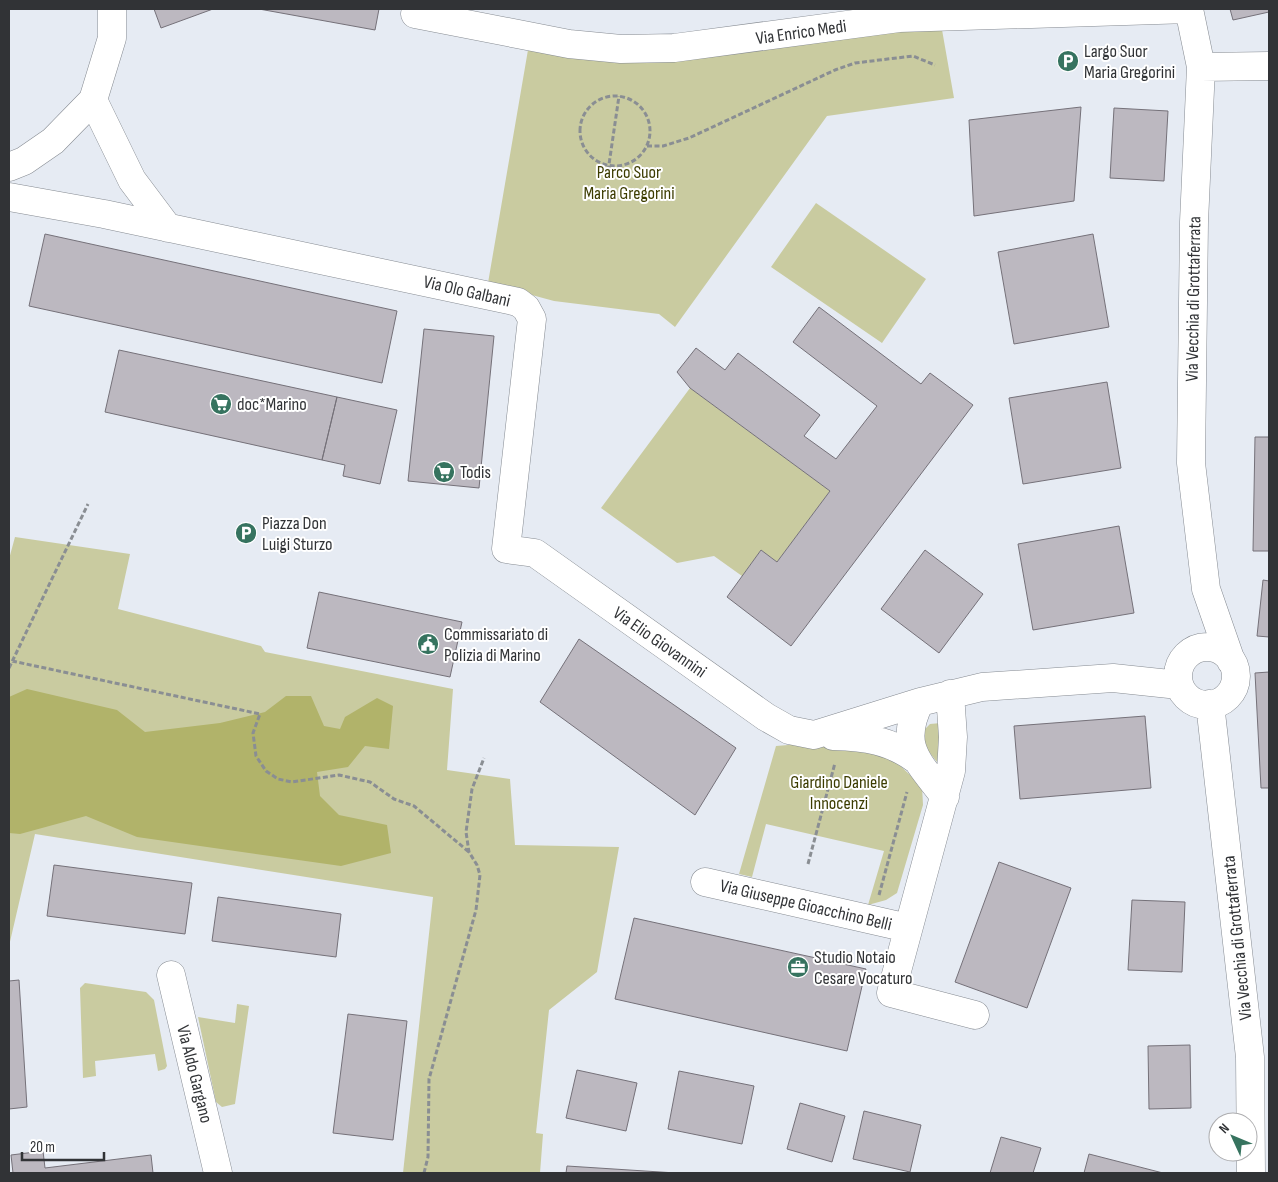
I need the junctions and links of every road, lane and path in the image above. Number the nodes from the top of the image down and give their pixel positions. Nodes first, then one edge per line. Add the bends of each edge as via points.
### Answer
1 (112, 9) edge
2 (1189, 9) edge
3 (415, 14) dead end
4 (935, 65) dead end
5 (1269, 66) edge
6 (1201, 67) junction
7 (619, 96) junction
8 (93, 100) junction
9 (647, 146) junction
10 (609, 166) junction
11 (9, 167) edge
12 (127, 170) junction
13 (607, 178) dead end
14 (9, 197) edge
15 (104, 214) junction
16 (168, 228) junction
17 (88, 504) dead end
18 (506, 549) joint
19 (1206, 589) junction
20 (1187, 655) junction
21 (12, 661) junction
22 (1231, 661) junction
23 (9, 668) edge
24 (1113, 678) junction
25 (1180, 685) junction
26 (950, 694) junction
27 (920, 702) junction
28 (1210, 704) junction
29 (814, 734) junction
30 (484, 758) dead end
31 (836, 759) dead end
32 (917, 760) junction
33 (946, 797) junction
34 (469, 852) junction
35 (808, 864) dead end
36 (705, 882) dead end
37 (908, 928) junction
38 (171, 975) dead end
39 (975, 1015) dead end
40 (218, 1173) edge
41 (424, 1173) edge
42 (1251, 1173) edge

1 - 8 street via 112,38
2 - 3 street, Via Enrico Medi via 899,18 674,48 621,49 569,44
2 - 6 street, Via Vecchia di Grottaferrata
4 - 9 path via 913,56 855,63 689,138 663,146
5 - 6 street
6 - 19 street, Via Vecchia di Grottaferrata via 1194,222 1191,463
7 - 9 path via 630,98 646,114 650,130
7 - 10 path
7 - 10 path via 607,96 596,101 581,120 582,144 588,154
8 - 11 street via 53,141 24,162
8 - 12 street
9 - 10 path via 631,162
10 - 13 path
12 - 15 street via 128,183 123,201
12 - 16 street
14 - 15 street, Via Olo Galbani
15 - 16 street, Via Olo Galbani
16 - 18 street, Via Olo Galbani via 508,299 526,308 532,319
17 - 21 path
18 - 29 street, Via Elio Giovannini via 535,553 774,722 789,730
19 - 20 street, Via Vecchia di Grottaferrata
19 - 22 street, Via Vecchia di Grottaferrata
20 - 22 street via 1199,648 1217,649
20 - 24 street
20 - 25 street via 1178,676
21 - 23 path
21 - 34 path via 260,714 253,733 256,756 266,771 278,779 292,782 339,775 370,782 394,799 414,806
22 - 28 street via 1235,670 1232,688 1219,702
24 - 25 street
24 - 26 street via 990,686
25 - 28 street via 1191,700
26 - 27 street
26 - 33 street, Via Giuseppe Gioacchino Belli via 953,757
27 - 29 street, Via Elio Giovannini
27 - 32 street via 912,717 909,734
28 - 42 street, Via Vecchia di Grottaferrata via 1250,1057
29 - 32 street, Via Elio Giovannini via 880,740
30 - 34 path via 472,788 467,814
31 - 35 path
32 - 33 street
33 - 37 street, Via Giuseppe Gioacchino Belli
34 - 41 path via 480,875 476,910 429,1079 428,1157
36 - 37 street, Via Giuseppe Gioacchino Belli
37 - 39 street, Via Giuseppe Gioacchino Belli via 891,993
38 - 40 street, Via Aldo Gargano

